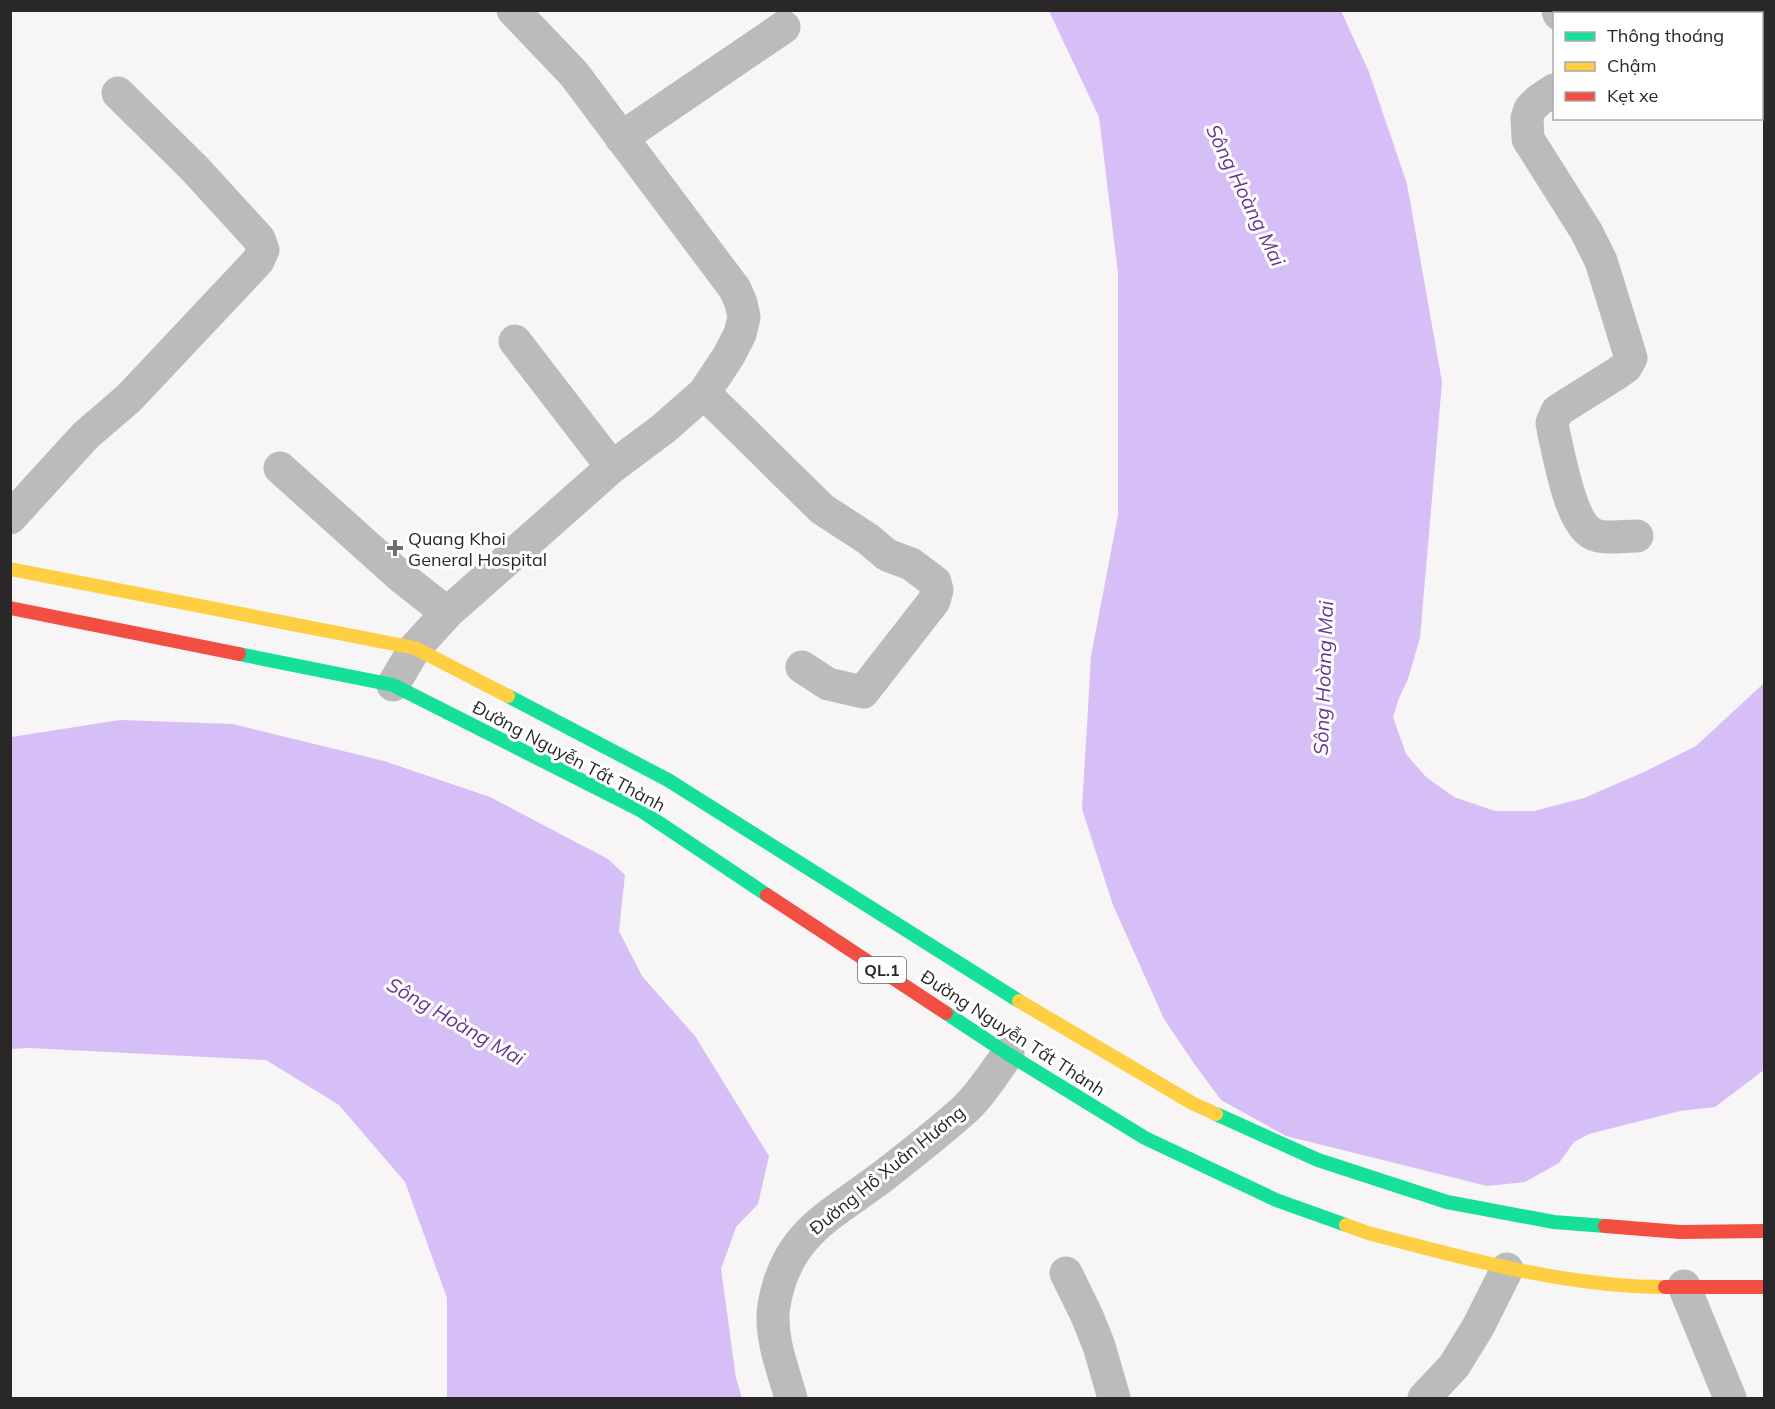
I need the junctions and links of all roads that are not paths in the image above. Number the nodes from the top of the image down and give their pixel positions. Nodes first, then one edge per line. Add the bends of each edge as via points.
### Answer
1 (513, 10) edge
2 (784, 27) dead end
3 (1553, 91) edge
4 (118, 93) dead end
5 (621, 138) junction
6 (514, 341) dead end
7 (704, 393) junction
8 (280, 468) dead end
9 (612, 468) junction
10 (10, 518) edge
11 (1637, 536) dead end
12 (10, 568) edge
13 (10, 608) edge
14 (447, 613) junction
15 (415, 648) junction
16 (802, 668) dead end
17 (393, 685) junction
18 (1008, 1054) junction
19 (1764, 1231) edge
20 (1507, 1269) junction
21 (1066, 1273) dead end
22 (1684, 1286) junction
23 (1764, 1287) edge
24 (791, 1398) edge
25 (1114, 1398) edge
26 (1424, 1398) edge
27 (1730, 1398) edge

1 - 5 street via 574,74
2 - 5 street
3 - 11 street via 1530,109 1528,139 1601,261 1631,358 1626,367 1557,411 1552,423 1554,434 1578,520 1591,534
4 - 10 street via 195,169 259,239 263,250 258,261 129,398 86,435
5 - 7 street via 735,289 741,303 744,317 740,334
6 - 9 street
7 - 9 street
7 - 16 street via 822,509 887,555 911,564 935,582 934,601 863,692 828,684
8 - 14 street
9 - 14 street
12 - 15 highway, Đường Nguyễn Tất Thành / QL.1
13 - 17 highway, Đường Nguyễn Tất Thành / QL.1
14 - 15 street
15 - 17 street
15 - 19 highway, Đường Nguyễn Tất Thành / QL.1 via 668,780 1037,1013 1192,1102 1318,1160 1447,1202 1554,1222 1680,1232
17 - 18 highway, Đường Nguyễn Tất Thành / QL.1 via 640,810
18 - 20 highway, Đường Nguyễn Tất Thành / QL.1 via 1145,1138 1276,1200 1368,1233
18 - 24 street, Đường Hồ Xuân Hương via 965,1109 882,1177 820,1221 790,1258 780,1280 774,1325
20 - 22 highway, Đường Nguyễn Tất Thành / QL.1 via 1635,1287
20 - 26 street via 1454,1366
21 - 25 street via 1099,1346
22 - 23 highway, Đường Nguyễn Tất Thành / QL.1
22 - 27 street

